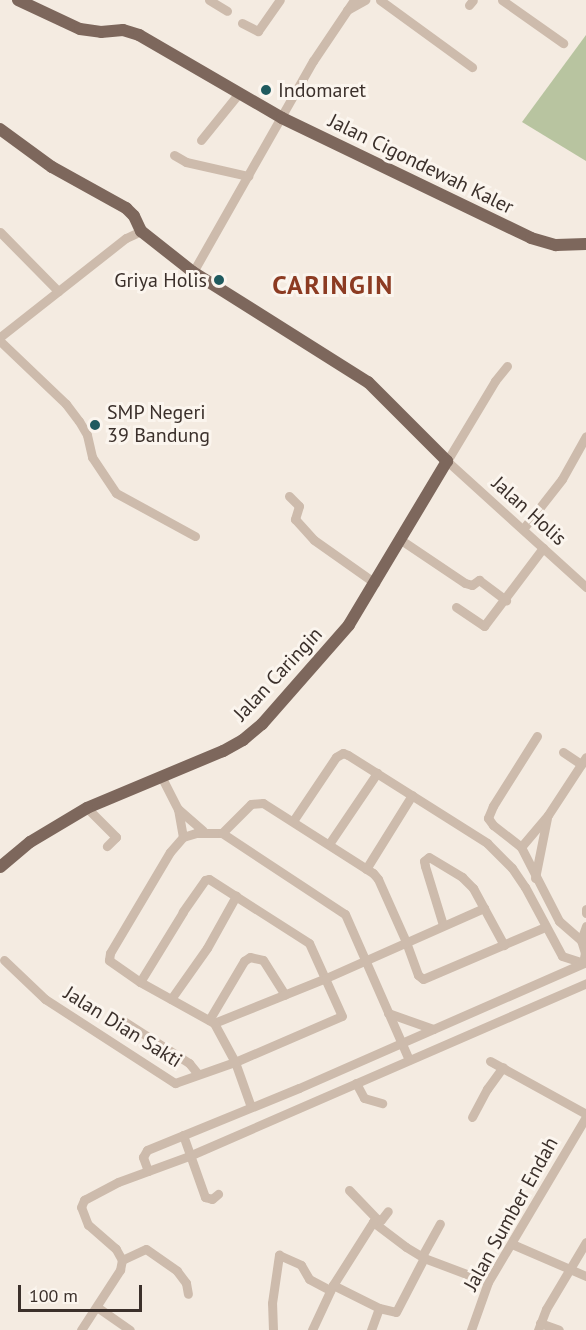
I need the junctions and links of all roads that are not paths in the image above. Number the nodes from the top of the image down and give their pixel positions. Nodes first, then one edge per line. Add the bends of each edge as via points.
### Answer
1 (18, 0) edge
2 (280, 0) edge
3 (354, 0) edge
4 (365, 0) edge
5 (380, 0) edge
6 (502, 0) edge
7 (214, 1) edge
8 (347, 10) junction
9 (227, 11) dead end
10 (242, 23) dead end
11 (563, 43) dead end
12 (472, 67) dead end
13 (239, 93) junction
14 (282, 118) junction
15 (0, 129) edge
16 (201, 140) dead end
17 (174, 155) dead end
18 (248, 176) junction
19 (0, 231) edge
20 (141, 231) junction
21 (586, 244) edge
22 (193, 272) junction
23 (58, 291) junction
24 (0, 321) edge
25 (2, 336) edge
26 (507, 366) dead end
27 (586, 436) edge
28 (447, 461) junction
29 (289, 496) dead end
30 (522, 529) junction
31 (195, 536) dead end
32 (401, 540) junction
33 (543, 548) junction
34 (375, 583) junction
35 (586, 586) edge
36 (506, 600) junction
37 (456, 607) dead end
38 (537, 736) dead end
39 (563, 752) dead end
40 (583, 760) edge
41 (377, 773) junction
42 (161, 776) junction
43 (412, 795) junction
44 (87, 808) junction
45 (178, 809) junction
46 (548, 815) junction
47 (293, 822) junction
48 (203, 831) junction
49 (222, 833) junction
50 (183, 837) junction
51 (329, 844) junction
52 (106, 846) dead end
53 (521, 847) junction
54 (0, 867) edge
55 (366, 869) junction
56 (535, 878) junction
57 (236, 896) junction
58 (484, 908) junction
59 (586, 909) edge
60 (586, 914) edge
61 (443, 925) junction
62 (586, 926) edge
63 (545, 927) junction
64 (581, 940) junction
65 (406, 942) junction
66 (504, 945) junction
67 (367, 958) junction
68 (4, 960) dead end
69 (585, 964) edge
70 (326, 978) junction
71 (140, 982) junction
72 (586, 983) edge
73 (285, 994) junction
74 (171, 999) junction
75 (388, 1013) junction
76 (122, 1020) dead end
77 (211, 1021) junction
78 (433, 1029) junction
79 (401, 1042) junction
80 (409, 1060) junction
81 (490, 1060) dead end
82 (235, 1062) junction
83 (503, 1067) junction
84 (198, 1074) junction
85 (356, 1083) junction
86 (382, 1103) dead end
87 (251, 1107) junction
88 (586, 1115) edge
89 (472, 1118) dead end
90 (183, 1136) junction
91 (189, 1156) junction
92 (148, 1171) junction
93 (349, 1190) dead end
94 (218, 1194) dead end
95 (388, 1211) dead end
96 (375, 1220) junction
97 (440, 1224) dead end
98 (586, 1242) edge
99 (512, 1244) junction
100 (423, 1257) junction
101 (123, 1260) junction
102 (568, 1269) junction
103 (586, 1276) edge
104 (488, 1282) junction
105 (331, 1288) junction
106 (188, 1294) dead end
107 (97, 1307) junction
108 (379, 1308) junction
109 (539, 1326) edge
110 (81, 1330) edge
111 (130, 1330) edge
112 (273, 1330) edge
113 (312, 1330) edge
114 (371, 1330) edge
115 (471, 1330) edge
116 (559, 1330) edge

1 - 13 main road, Jalan Cigondewah Kaler via 80,29 123,30 139,35
2 - 10 street via 258,31
3 - 8 street
4 - 8 street
5 - 12 street
6 - 11 street
7 - 9 street
8 - 14 street
13 - 14 main road, Jalan Cigondewah Kaler
13 - 16 street
14 - 18 street
14 - 21 main road, Jalan Cigondewah Kaler via 531,238 556,245
15 - 20 main road via 52,167 126,208
17 - 18 street via 186,162
18 - 22 street
19 - 23 street
20 - 22 main road
20 - 23 street via 126,238
22 - 28 main road via 368,382
23 - 25 street
24 - 25 street
25 - 31 street via 79,421 92,457 116,493
26 - 28 street
27 - 30 street via 562,479
28 - 30 street, Jalan Holis
28 - 32 main road, Jalan Caringin
29 - 34 street via 299,506 296,519 314,540
30 - 33 street, Jalan Holis
32 - 34 main road, Jalan Caringin
32 - 36 street via 465,583 472,585 479,580
33 - 35 street, Jalan Holis
33 - 36 street
34 - 42 main road, Jalan Caringin via 347,628 262,724 243,740
36 - 37 street via 484,626
38 - 53 street via 489,814 491,823
39 - 40 street
40 - 46 street
41 - 43 street
41 - 47 street via 340,754
41 - 51 street
42 - 44 main road, Jalan Caringin
42 - 45 street
43 - 55 street
43 - 63 street via 478,836 501,856 525,887
44 - 52 street via 117,837
44 - 54 main road, Jalan Caringin via 30,842
45 - 48 street
45 - 50 street
46 - 53 street
46 - 56 street
47 - 49 street via 256,802
47 - 51 street
48 - 49 street
48 - 50 street
49 - 67 street via 342,911
50 - 71 street via 162,863 108,957
51 - 55 street
53 - 56 street
55 - 65 street via 378,879
56 - 64 street via 559,921
57 - 70 street via 307,942
57 - 71 street via 205,879
57 - 74 street via 207,948
58 - 61 street
58 - 61 street via 462,877 429,857 425,866
58 - 66 street
59 - 60 street
61 - 65 street
62 - 64 street
63 - 66 street
63 - 69 street via 562,956
64 - 69 street
65 - 66 street via 423,979
65 - 67 street
67 - 70 street
67 - 75 street
68 - 84 street, Jalan Dian Sakti via 45,999 172,1082
69 - 78 street
70 - 73 street
70 - 82 street, Jalan Dian Sakti via 342,1014 339,1019
71 - 74 street
72 - 80 street
73 - 77 street
73 - 77 street via 263,960 250,957 244,961
74 - 77 street
75 - 78 street
75 - 79 street
76 - 84 street via 189,1063
77 - 82 street
78 - 79 street
79 - 80 street
79 - 87 street
80 - 85 street
81 - 83 street
82 - 84 street, Jalan Dian Sakti
82 - 87 street
83 - 88 street
83 - 89 street
85 - 86 street via 364,1098
85 - 91 street
87 - 90 street
88 - 99 street, Jalan Sumber Endah
90 - 91 street
90 - 92 street via 145,1152
91 - 92 street
91 - 94 street via 205,1197
92 - 101 street via 118,1182 81,1203 88,1226
93 - 96 street
95 - 96 street via 381,1220
96 - 100 street
96 - 105 street
97 - 100 street
98 - 102 street
99 - 102 street
99 - 104 street, Jalan Sumber Endah
100 - 104 street
100 - 108 street via 396,1312
101 - 106 street via 146,1249 177,1271
101 - 107 street
102 - 103 street
102 - 109 street
104 - 115 street, Jalan Sumber Endah
105 - 108 street
105 - 112 street via 309,1279 301,1265 279,1255 272,1303
105 - 113 street
107 - 110 street
107 - 111 street
108 - 114 street
109 - 116 street

